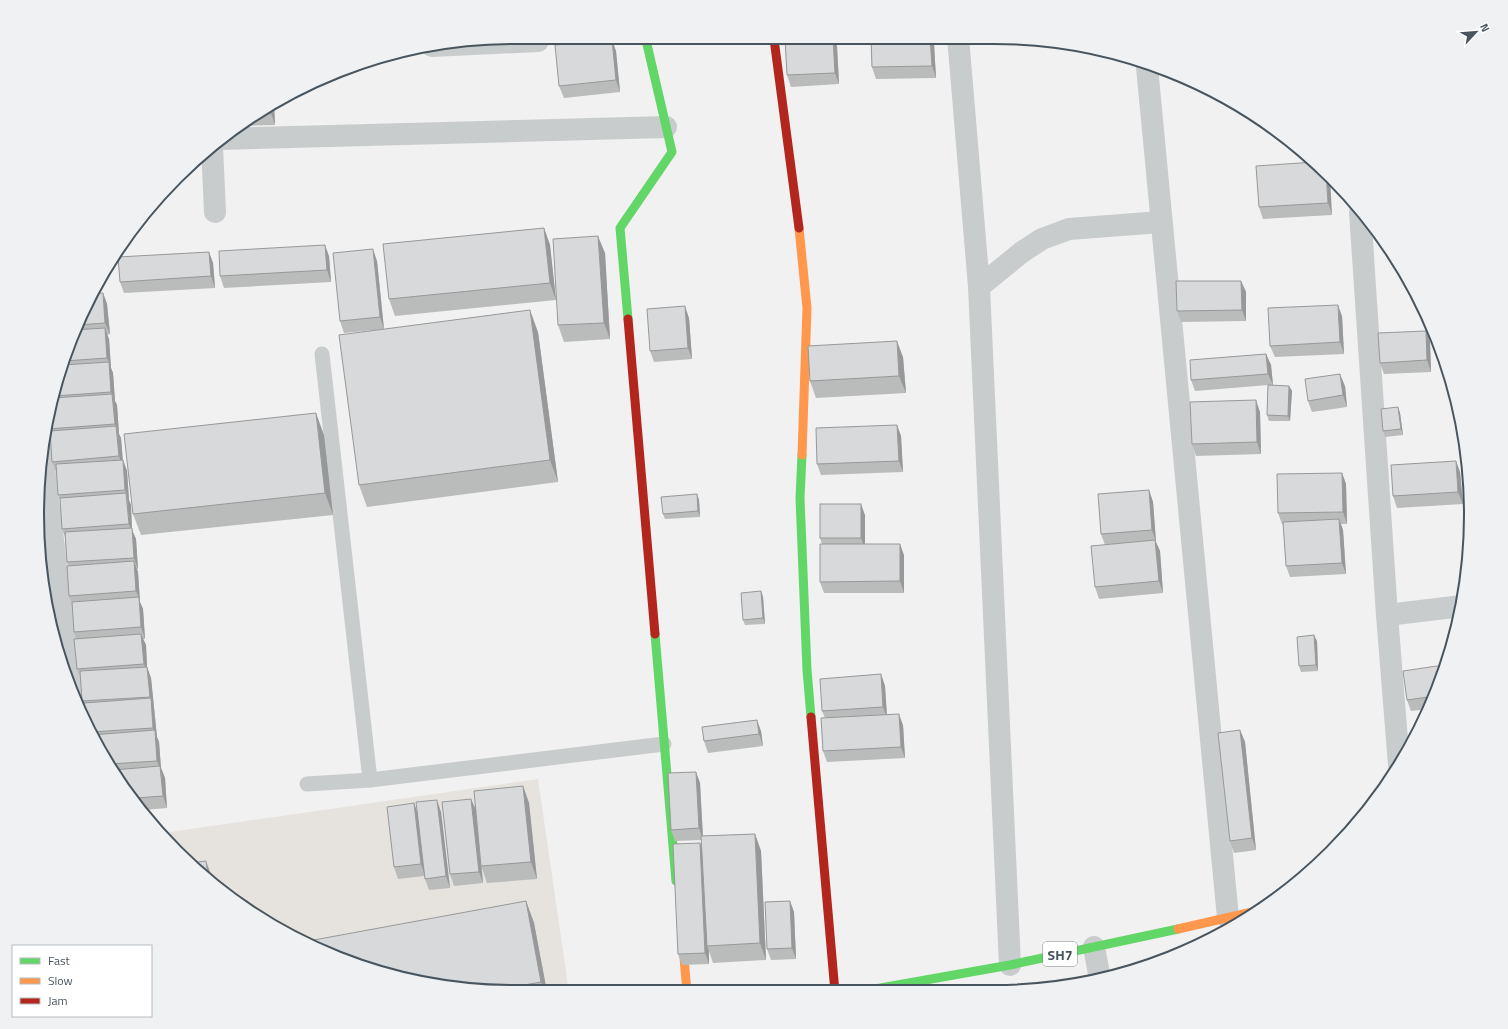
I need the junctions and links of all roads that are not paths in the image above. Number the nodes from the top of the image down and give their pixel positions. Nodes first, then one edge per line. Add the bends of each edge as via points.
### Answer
1 (647, 44) edge
2 (775, 44) edge
3 (959, 44) edge
4 (1147, 70) edge
5 (666, 127) junction
6 (231, 139) edge
7 (212, 154) edge
8 (215, 212) dead end
9 (1361, 220) edge
10 (1161, 222) junction
11 (979, 287) junction
12 (322, 354) dead end
13 (45, 479) edge
14 (1455, 607) edge
15 (1387, 615) junction
16 (68, 664) edge
17 (664, 744) junction
18 (1398, 755) edge
19 (370, 780) junction
20 (307, 784) dead end
21 (677, 891) edge
22 (1240, 915) edge
23 (1228, 918) junction
24 (680, 922) edge
25 (1094, 947) junction
26 (1010, 965) junction
27 (1099, 973) edge
28 (686, 985) edge
29 (834, 985) edge
30 (913, 985) edge

1 - 5 street
2 - 29 street via 797,202 807,308 800,498 806,646
3 - 11 street
4 - 10 street
5 - 6 street
5 - 17 street via 672,152 620,228
7 - 8 street
9 - 15 street
10 - 11 street via 1069,229 1042,239
10 - 23 street
11 - 26 street
12 - 19 lane
13 - 16 street
14 - 15 street
15 - 18 street
17 - 19 lane
17 - 21 street
19 - 20 lane
22 - 23 street, SH7
23 - 25 street, SH7
24 - 28 street
25 - 26 street, SH7
25 - 27 street
26 - 30 street, SH7

